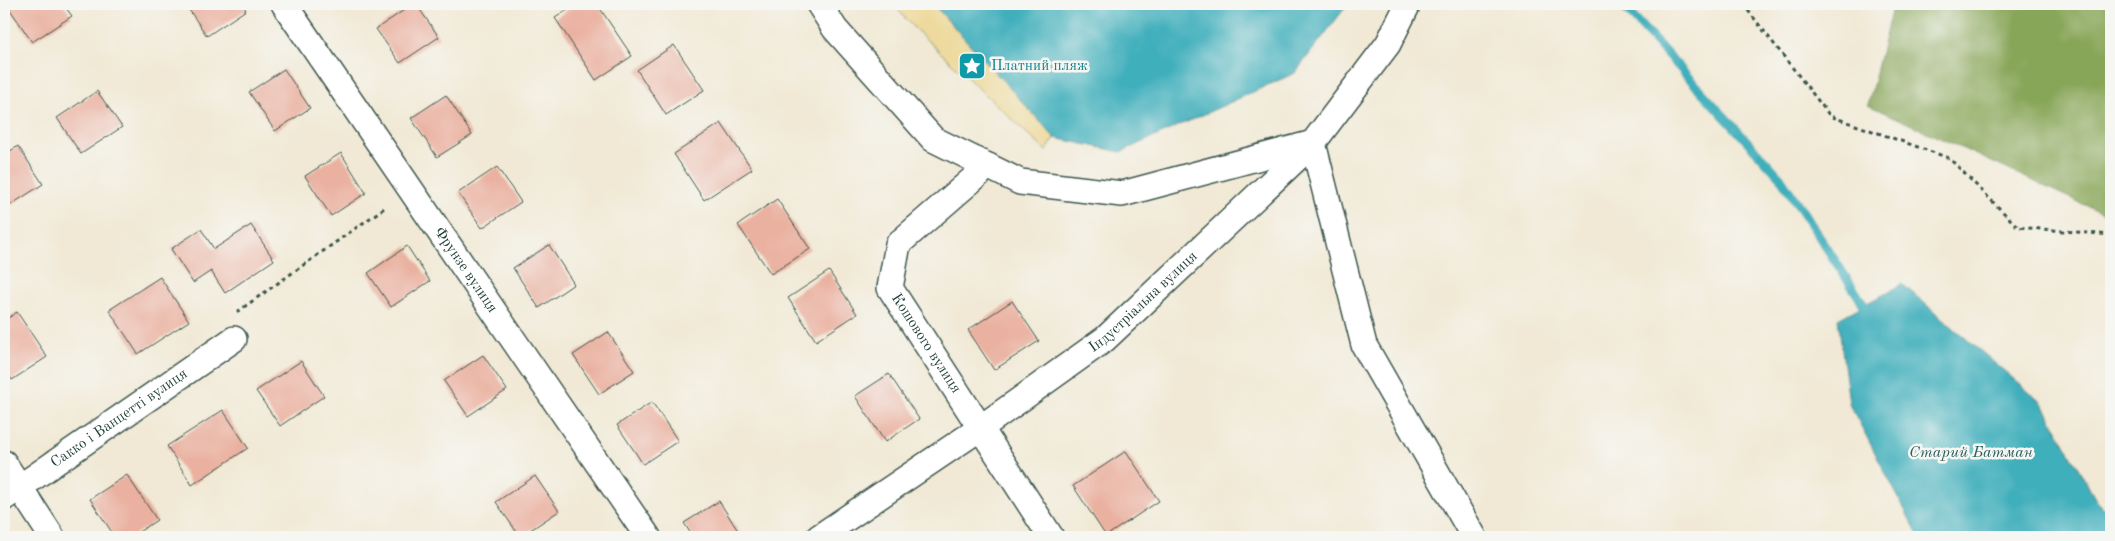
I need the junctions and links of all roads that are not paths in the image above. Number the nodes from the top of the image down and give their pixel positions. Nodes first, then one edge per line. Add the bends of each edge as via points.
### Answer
1 (284, 4) edge
2 (819, 4) edge
3 (1408, 4) edge
4 (1313, 143) junction
5 (988, 166) junction
6 (234, 340) road end
7 (979, 429) junction
8 (4, 463) edge
9 (12, 492) edge
10 (52, 537) edge
11 (648, 537) edge
12 (819, 537) edge
13 (1051, 537) edge
14 (1474, 537) edge

1 - 11 street, Фрунзе вулиця
2 - 5 street via 835,29 933,139
3 - 4 street, Індустріальна вулиця via 1388,44
4 - 5 street via 1122,194 1020,182
4 - 7 street, Індустріальна вулиця via 1105,339
4 - 14 street via 1364,345
5 - 7 street, Кошового вулиця via 898,244 890,288
6 - 9 street, Сакко і Ванцетті вулиця
7 - 12 street, Індустріальна вулиця
7 - 13 street, Кошового вулиця
8 - 9 street
9 - 10 street

